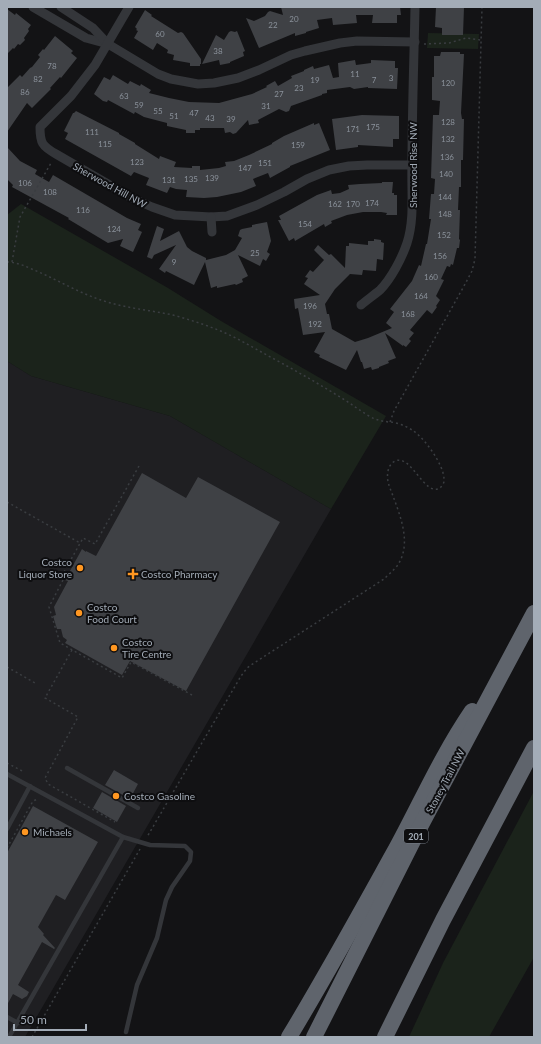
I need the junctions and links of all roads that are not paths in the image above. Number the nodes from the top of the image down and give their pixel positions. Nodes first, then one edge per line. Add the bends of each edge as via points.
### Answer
1 (33, 7) edge
2 (61, 7) edge
3 (129, 7) edge
4 (415, 7) edge
5 (415, 42) junction
6 (108, 44) junction
7 (412, 165) junction
8 (211, 217) junction
9 (212, 232) dead end
10 (361, 305) dead end
11 (534, 613) edge
12 (521, 636) junction
13 (534, 748) edge
14 (67, 768) dead end
15 (7, 774) edge
16 (30, 786) junction
17 (138, 808) dead end
18 (7, 829) edge
19 (123, 837) junction
20 (457, 894) junction
21 (7, 1017) edge
22 (18, 1023) junction
23 (126, 1032) dead end
24 (10, 1037) edge
25 (289, 1037) edge
26 (314, 1037) edge
27 (385, 1037) edge
28 (394, 1037) edge

1 - 6 street via 86,38
2 - 6 street via 93,28
3 - 6 street, Sherwood Hill NW
4 - 5 street, Sherwood Rise NW
5 - 6 street via 340,43 291,55 238,78 198,84 158,74
5 - 7 street, Sherwood Rise NW
6 - 8 street, Sherwood Hill NW via 70,96 40,127 40,139 46,148 132,198 175,214
7 - 8 street, Sherwood Hill NW via 349,166 329,170 257,205 227,216
7 - 10 street, Sherwood Rise NW via 413,212 401,259 381,289
8 - 9 street
11 - 12 highway, Stoney Trail NW / 201
12 - 25 highway via 456,734 396,849
12 - 26 highway, Stoney Trail NW / 201 via 420,827
13 - 20 highway
14 - 17 lane
15 - 16 lane
16 - 18 lane
16 - 19 lane
19 - 22 lane
19 - 23 lane via 150,845 185,846 191,852 190,861 166,900 157,938 138,986
20 - 27 highway
20 - 28 highway via 454,917
21 - 22 lane
22 - 24 lane

